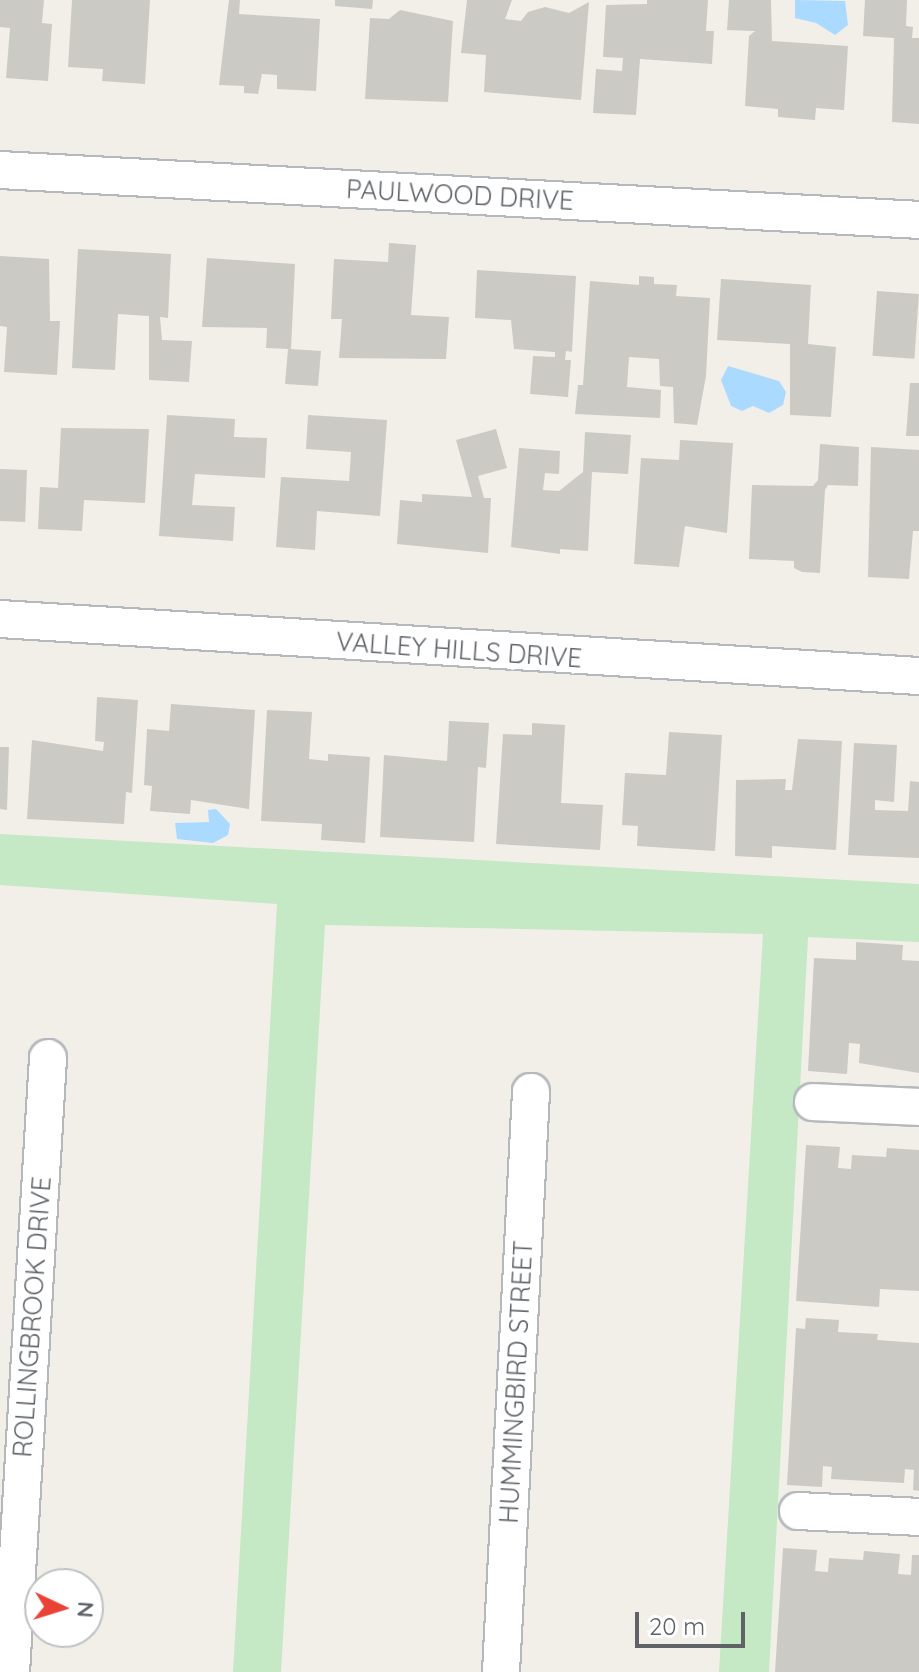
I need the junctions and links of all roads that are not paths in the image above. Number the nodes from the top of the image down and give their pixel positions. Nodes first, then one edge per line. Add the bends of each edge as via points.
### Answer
1 (0, 170) edge
2 (919, 220) edge
3 (0, 619) edge
4 (919, 676) edge
5 (48, 1058) dead end
6 (531, 1092) dead end
7 (813, 1102) dead end
8 (919, 1107) edge
9 (798, 1511) dead end
10 (919, 1517) edge
11 (11, 1672) edge
12 (501, 1672) edge

1 - 2 street, PAULWOOD DRIVE
3 - 4 street, VALLEY HILLS DRIVE
5 - 11 street, ROLLINGBROOK DRIVE
6 - 12 street, HUMMINGBIRD STREET
7 - 8 street
9 - 10 street

